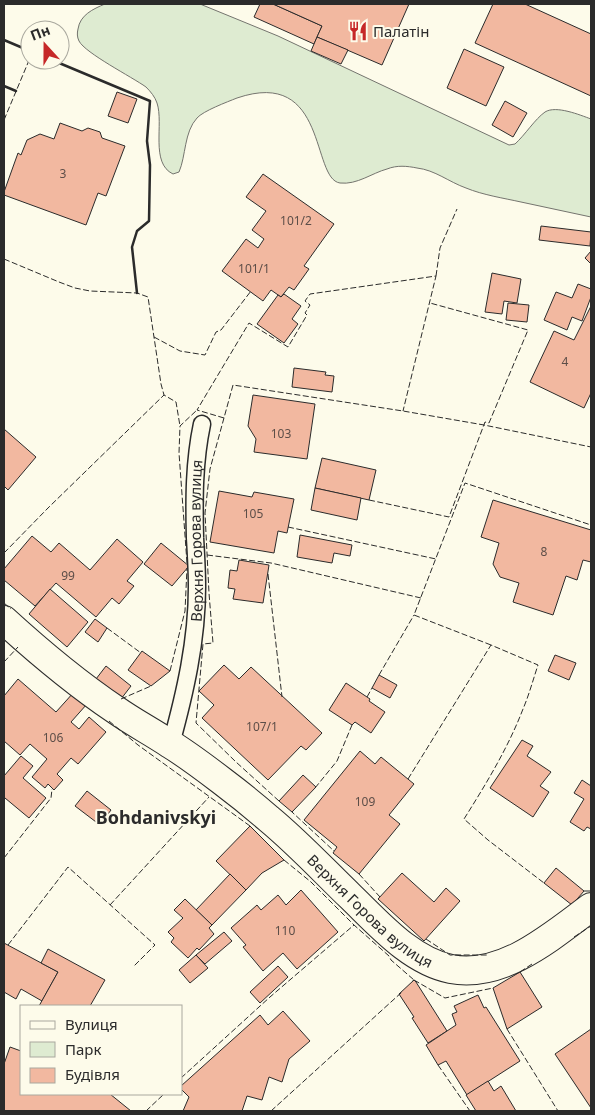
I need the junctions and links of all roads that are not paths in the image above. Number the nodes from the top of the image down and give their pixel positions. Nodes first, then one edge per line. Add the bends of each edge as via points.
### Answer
1 (202, 424) dead end
2 (4, 620) edge
3 (171, 744) junction
4 (591, 907) edge

1 - 3 lane, Верхня Горова вулиця via 195,471 196,615 188,674
2 - 3 street, Верхня Горова вулиця via 116,710
3 - 4 street, Верхня Горова вулиця via 270,819 397,940 440,967 463,971 496,967 538,945

